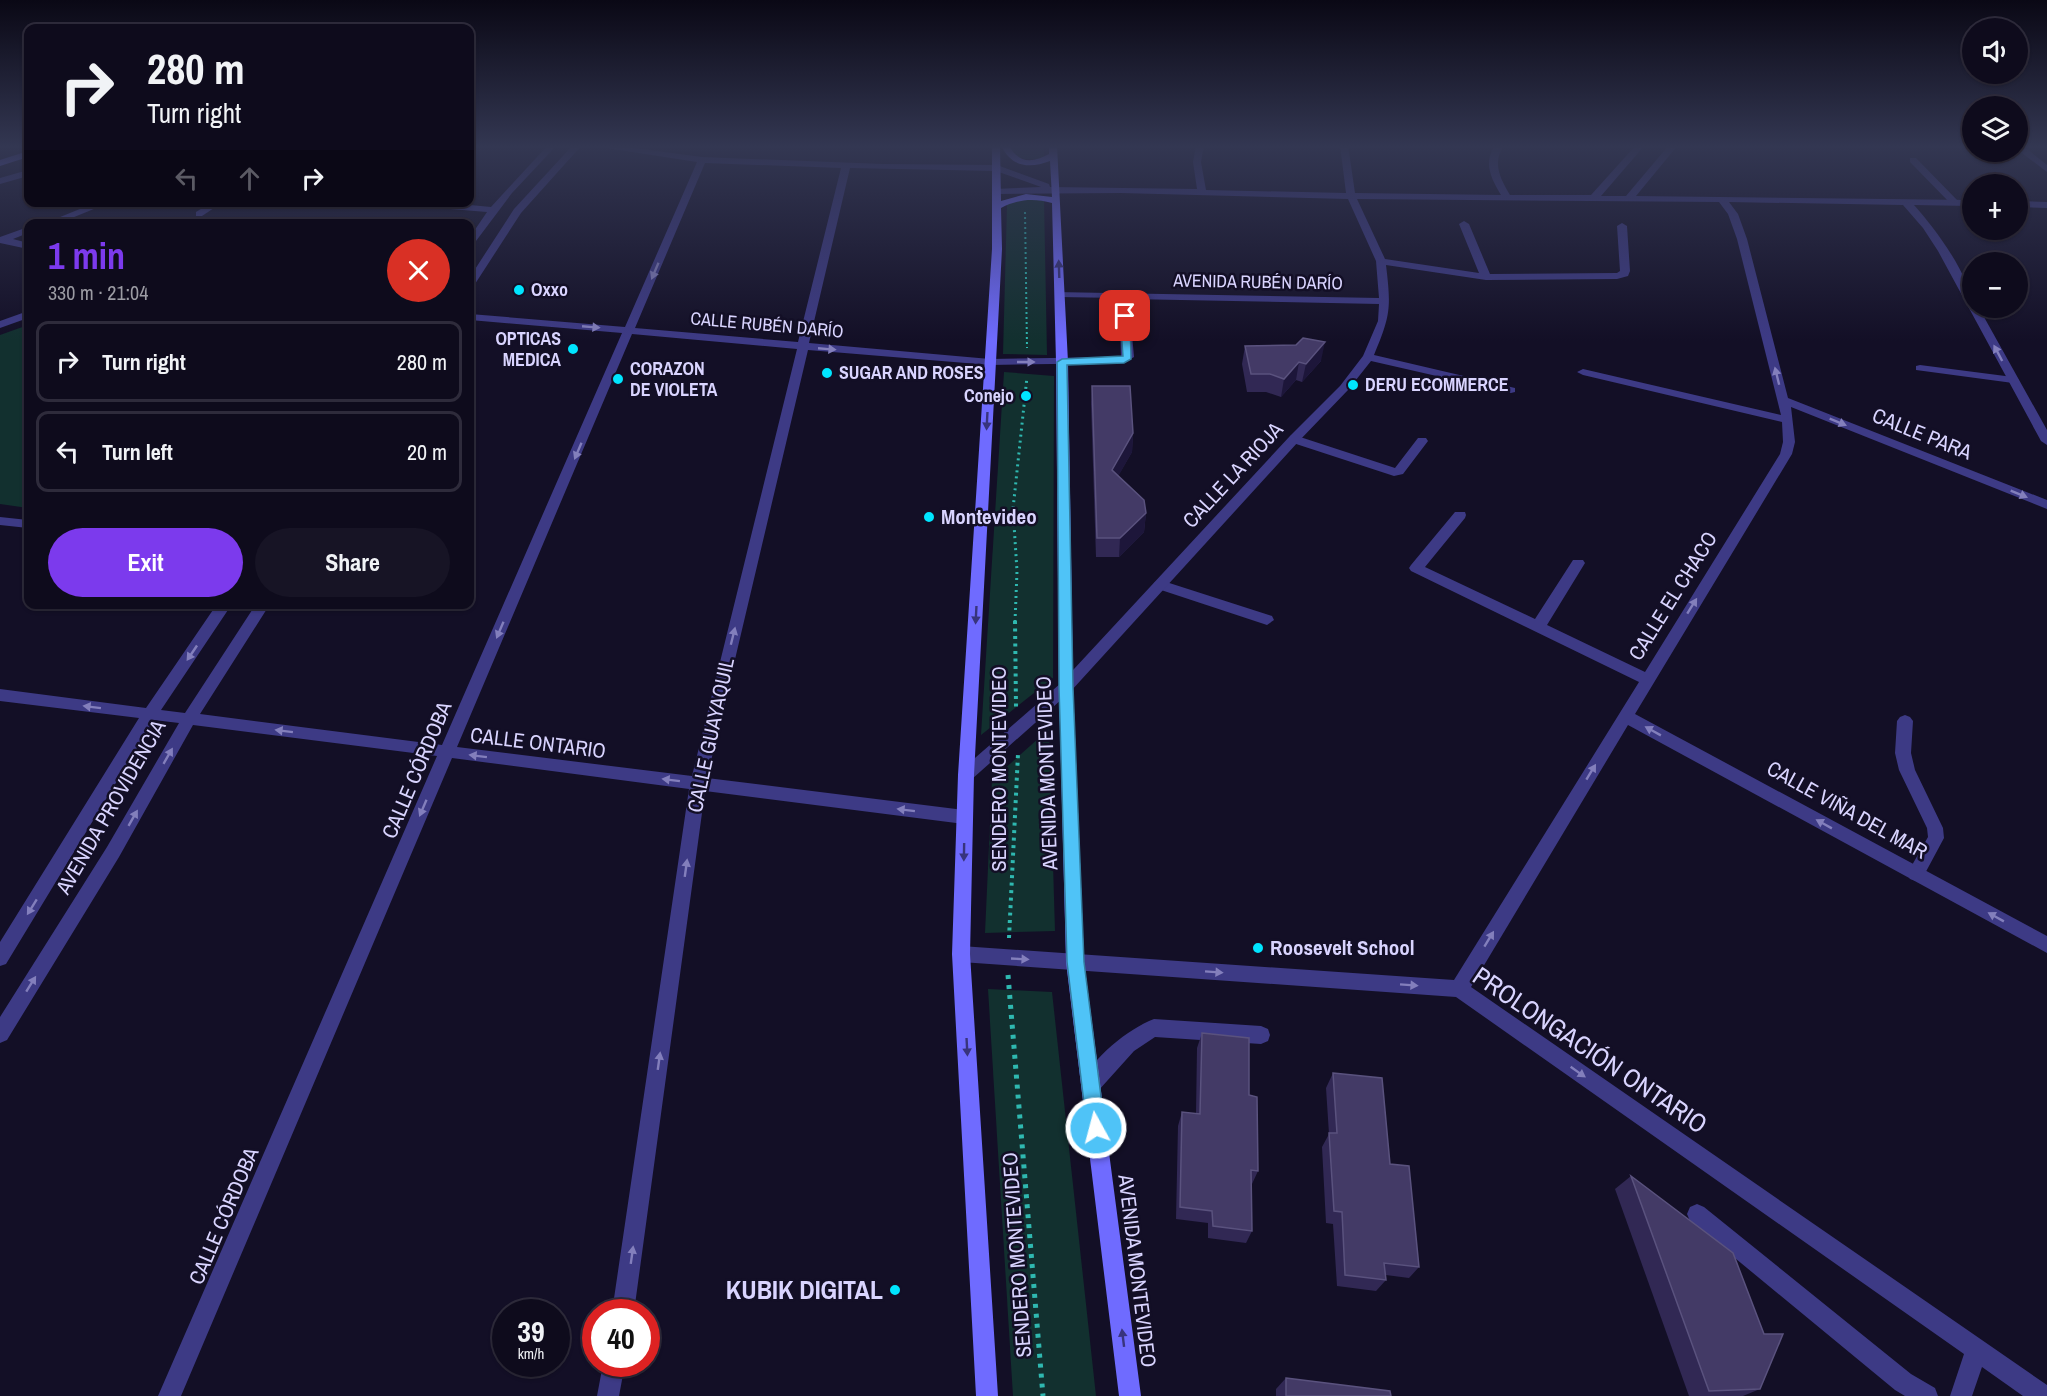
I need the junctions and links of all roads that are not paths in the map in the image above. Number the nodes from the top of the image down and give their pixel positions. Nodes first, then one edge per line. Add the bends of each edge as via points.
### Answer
1 (85, 210) edge
2 (205, 210) edge
3 (492, 210) edge
4 (518, 210) edge
5 (681, 210) edge
6 (836, 210) edge
7 (997, 210) edge
8 (1057, 210) edge
9 (1358, 210) edge
10 (1730, 210) edge
11 (1914, 210) edge
12 (199, 214) dead end
13 (61, 219) edge
14 (1464, 224) dead end
15 (1622, 226) dead end
16 (24, 231) edge
17 (474, 237) edge
18 (1, 239) edge
19 (24, 245) edge
20 (1381, 261) junction
21 (1486, 277) junction
22 (474, 278) edge
23 (1962, 286) edge
24 (1059, 294) junction
25 (1124, 295) junction
26 (1385, 301) junction
27 (24, 316) edge
28 (474, 317) edge
29 (1979, 318) edge
30 (0, 325) edge
31 (630, 331) junction
32 (803, 347) junction
33 (1368, 357) junction
34 (990, 362) junction
35 (1062, 362) junction
36 (1920, 368) dead end
37 (1583, 372) dead end
38 (2013, 380) junction
39 (1511, 390) dead end
40 (1783, 400) junction
41 (1788, 420) junction
42 (1294, 439) junction
43 (1422, 441) dead end
44 (2047, 441) edge
45 (2047, 505) edge
46 (1460, 516) dead end
47 (0, 521) edge
48 (24, 524) edge
49 (1578, 563) dead end
50 (1160, 585) junction
51 (222, 609) edge
52 (260, 609) edge
53 (1267, 620) dead end
54 (1538, 627) junction
55 (1647, 679) junction
56 (1066, 687) junction
57 (0, 695) edge
58 (150, 714) junction
59 (1625, 716) junction
60 (189, 719) junction
61 (1905, 721) dead end
62 (447, 753) junction
63 (966, 774) junction
64 (698, 784) junction
65 (964, 817) junction
66 (1916, 874) junction
67 (2047, 945) edge
68 (961, 954) junction
69 (0, 958) edge
70 (1076, 962) junction
71 (1458, 989) junction
72 (0, 1034) edge
73 (1262, 1035) dead end
74 (1091, 1083) junction
75 (1696, 1215) dead end
76 (625, 1299) edge
77 (1977, 1350) junction
78 (612, 1377) edge
79 (169, 1396) edge
80 (608, 1396) edge
81 (987, 1396) edge
82 (1130, 1396) edge
83 (1927, 1396) edge
84 (1961, 1396) edge
85 (2043, 1396) edge

1 - 13 street
2 - 12 street
3 - 17 street
4 - 22 street
5 -> 31 street, CALLE CÓRDOBA
6 - 32 street, CALLE GUAYAQUIL
7 - 34 street
24 -> 8 street, AVENIDA MONTEVIDEO
9 - 20 street, CALLE LA RIOJA
40 -> 10 street, CALLE EL CHACO via 1742,238
11 - 23 street via 1939,243
14 - 21 street
15 - 21 street via 1624,274
16 - 18 street
18 - 19 street
20 - 21 street
20 - 26 street, CALLE LA RIOJA
24 - 25 street, AVENIDA RUBÉN DARÍO
24 - 35 street, AVENIDA MONTEVIDEO
25 - 26 street, AVENIDA RUBÉN DARÍO
25 - 35 street, CALLE RUBÉN DARÍO via 1128,357
26 - 33 street, CALLE LA RIOJA via 1383,321
27 - 30 street
28 -> 31 street, CALLE RUBÉN DARÍO
38 -> 29 street
31 - 32 street, CALLE RUBÉN DARÍO
31 -> 62 street, CALLE CÓRDOBA
32 -> 34 street, CALLE RUBÉN DARÍO
64 -> 32 street, CALLE GUAYAQUIL
33 - 39 street
33 - 42 street, CALLE LA RIOJA
34 -> 35 street, CALLE RUBÉN DARÍO
34 -> 63 street
35 - 56 street, AVENIDA MONTEVIDEO
36 - 38 street
37 - 41 street
38 - 44 street
40 - 41 street, CALLE EL CHACO
40 -> 45 street, CALLE PARA
55 -> 41 street, CALLE EL CHACO via 1786,454
42 - 43 street via 1394,472 1399,471
42 - 50 street, CALLE LA RIOJA
46 - 54 street via 1416,568
47 - 48 street
49 - 54 street
50 - 53 street
50 - 56 street, CALLE LA RIOJA
51 -> 58 street, AVENIDA PROVIDENCIA
52 - 60 street, AVENIDA PROVIDENCIA
54 - 55 street
55 - 59 street, CALLE EL CHACO
56 - 63 street, CALLE LA RIOJA
56 - 70 street, AVENIDA MONTEVIDEO
58 -> 57 street, CALLE ONTARIO
58 - 60 street, CALLE ONTARIO
58 -> 69 street, AVENIDA PROVIDENCIA
66 -> 59 street, CALLE VIÑA DEL MAR
71 -> 59 street, CALLE EL CHACO
62 -> 60 street, CALLE ONTARIO
72 -> 60 street, AVENIDA PROVIDENCIA via 113,852
61 - 66 street via 1906,770 1935,828 1936,838
64 -> 62 street, CALLE ONTARIO
62 -> 79 street, CALLE CÓRDOBA
63 - 65 street
65 -> 64 street, CALLE ONTARIO
76 -> 64 street, CALLE GUAYAQUIL
65 -> 68 street
67 -> 66 street, CALLE VIÑA DEL MAR
68 -> 70 street, PROLONGACIÓN ONTARIO
68 -> 81 street
70 -> 71 street, PROLONGACIÓN ONTARIO
70 - 74 street, AVENIDA MONTEVIDEO
71 -> 77 street, PROLONGACIÓN ONTARIO
73 - 74 street via 1154,1028 1118,1053
82 -> 74 street, AVENIDA MONTEVIDEO
75 - 83 street via 1903,1382
77 - 84 street
77 - 85 street, PROLONGACIÓN ONTARIO
78 - 80 street

